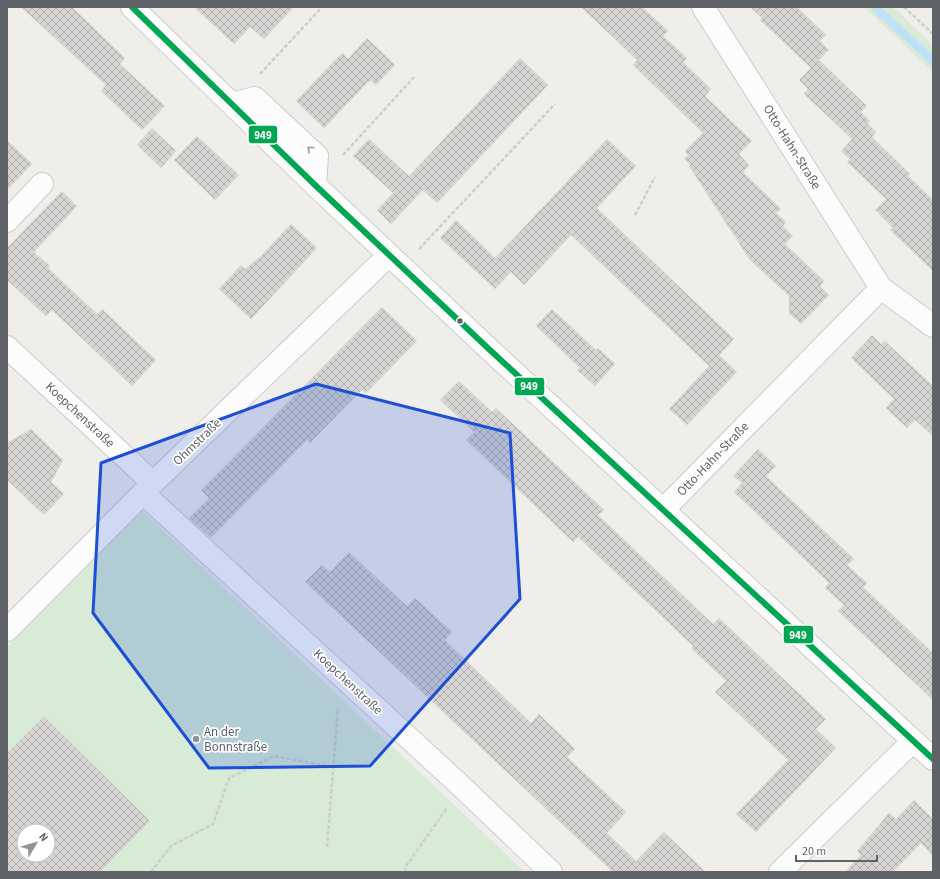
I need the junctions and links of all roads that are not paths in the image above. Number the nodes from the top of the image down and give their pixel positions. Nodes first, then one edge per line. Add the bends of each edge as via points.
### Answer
1 (132, 7) edge
2 (703, 7) edge
3 (42, 184) dead end
4 (7, 220) edge
5 (395, 261) junction
6 (881, 288) junction
7 (933, 326) edge
8 (7, 347) edge
9 (148, 488) junction
10 (664, 509) junction
11 (7, 630) edge
12 (912, 742) junction
13 (933, 759) edge
14 (551, 872) edge
15 (780, 872) edge

1 - 5 street
2 - 6 street, Otto-Hahn-Straße
3 - 4 street
5 - 9 street, Ohmstraße
5 - 10 street
6 - 7 street, Otto-Hahn-Straße
6 - 10 street, Otto-Hahn-Straße
8 - 9 street, Koepchenstraße
9 - 11 street, Ohmstraße
9 - 14 street, Koepchenstraße via 341,675
10 - 12 street
12 - 13 street
12 - 15 street

